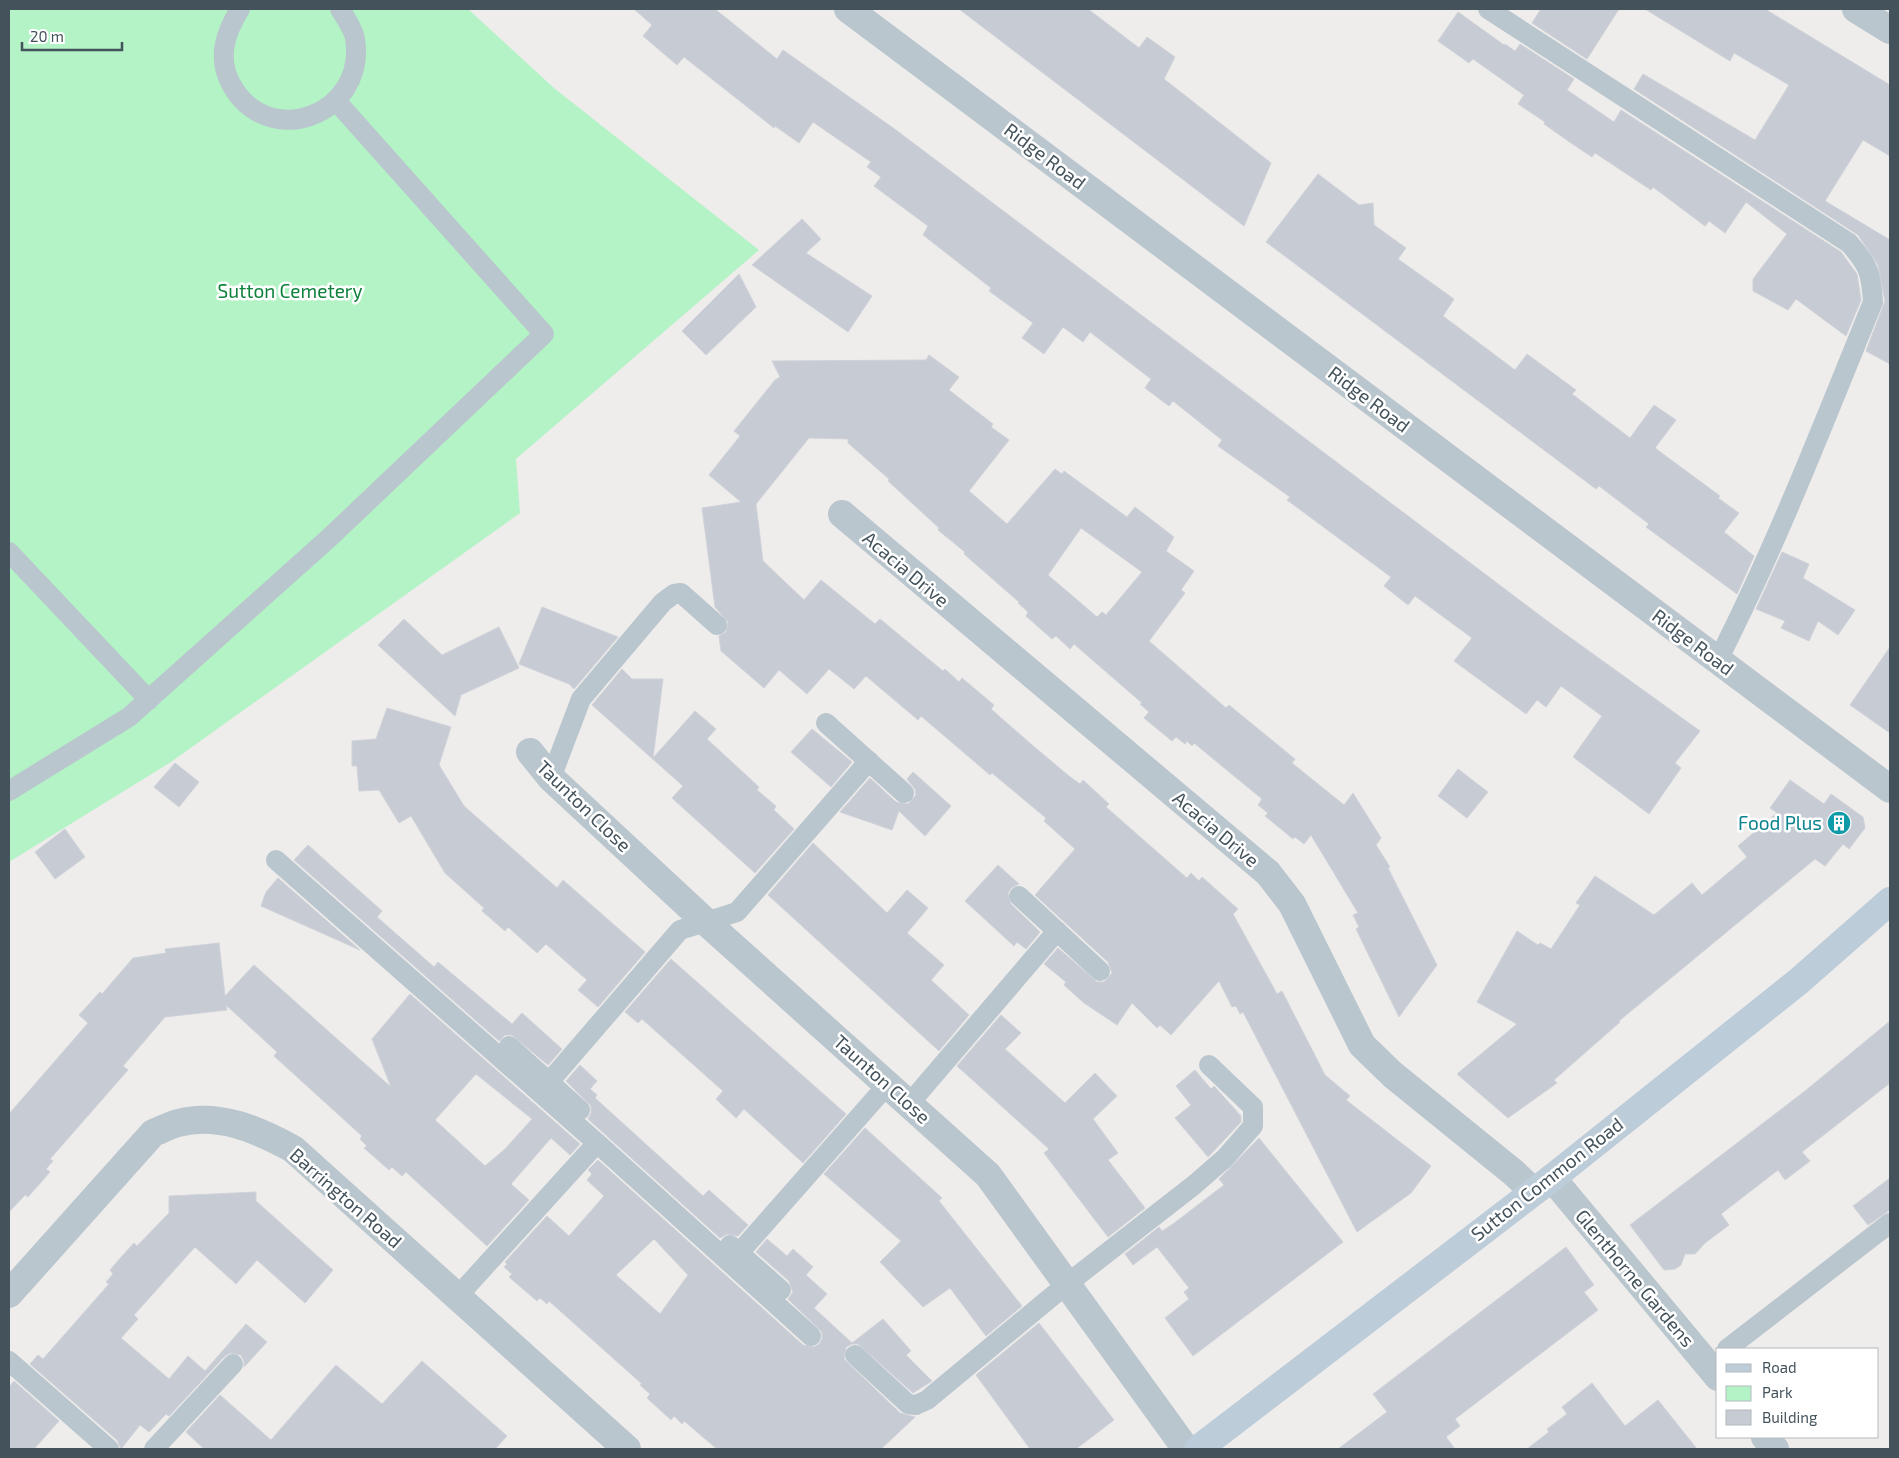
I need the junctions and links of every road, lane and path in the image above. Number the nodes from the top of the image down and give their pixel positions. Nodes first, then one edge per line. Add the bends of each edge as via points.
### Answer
1 (240, 9) edge
2 (340, 9) edge
3 (848, 9) edge
4 (1488, 9) edge
5 (1856, 9) edge
6 (1890, 30) edge
7 (336, 102) junction
8 (842, 514) dead end
9 (9, 552) edge
10 (716, 625) dead end
11 (1718, 660) junction
12 (149, 700) junction
13 (826, 723) dead end
14 (530, 752) dead end
15 (869, 761) junction
16 (551, 778) junction
17 (1890, 789) edge
18 (9, 791) edge
19 (904, 793) dead end
20 (276, 860) dead end
21 (1019, 896) dead end
22 (1890, 901) edge
23 (706, 922) junction
24 (1057, 931) junction
25 (1100, 971) dead end
26 (509, 1046) dead end
27 (1210, 1065) dead end
28 (549, 1082) junction
29 (888, 1084) junction
30 (909, 1104) junction
31 (592, 1121) dead end
32 (598, 1143) junction
33 (1542, 1184) junction
34 (693, 1213) dead end
35 (1890, 1223) edge
36 (739, 1253) junction
37 (1068, 1284) junction
38 (781, 1290) dead end
39 (9, 1294) edge
40 (457, 1297) junction
41 (810, 1336) dead end
42 (1734, 1348) edge
43 (854, 1355) dead end
44 (1716, 1361) edge
45 (9, 1362) edge
46 (233, 1364) dead end
47 (1767, 1438) edge
48 (109, 1449) edge
49 (154, 1449) edge
50 (627, 1449) edge
51 (1186, 1449) edge
52 (1198, 1449) edge
53 (1776, 1449) edge

1 - 7 lane via 228,28 223,51 226,74 249,108 287,121 311,118
2 - 7 lane via 355,37 356,61 350,83
3 - 11 street, Ridge Road
4 - 11 lane via 1849,244 1866,263 1872,280 1873,302 1809,457
5 - 6 street
7 - 12 lane via 544,334 329,538
8 - 33 street, Acacia Drive via 1268,872 1292,904 1362,1045 1393,1075 1514,1173
9 - 12 lane
10 - 16 lane via 681,593 663,602 580,699
11 - 17 street, Ridge Road
12 - 18 lane via 129,718
13 - 15 lane
14 - 16 street, Taunton Close
15 - 19 lane
15 - 23 lane via 737,912
16 - 23 street, Taunton Close
20 - 32 lane
21 - 24 lane
22 - 33 main road, Sutton Common Road via 1799,981
23 - 28 lane via 680,930
23 - 29 street, Taunton Close
24 - 25 lane
24 - 30 lane
26 - 28 lane
27 - 37 lane via 1253,1107 1253,1126 1225,1158 1194,1185
28 - 31 lane
29 - 30 street, Taunton Close
29 - 36 lane
30 - 37 street, Taunton Close via 988,1175
32 - 40 lane
32 - 41 lane
33 - 44 street, Glenthorne Gardens
33 - 52 main road, Sutton Common Road
34 - 36 lane
35 - 42 lane
36 - 38 lane
37 - 43 lane via 927,1400 916,1405 908,1404
37 - 51 street, Taunton Close
39 - 40 street, Barrington Road via 153,1133 178,1123 205,1120 235,1123 264,1133 293,1149
40 - 50 street, Barrington Road
45 - 48 lane
46 - 49 lane
47 - 53 street

